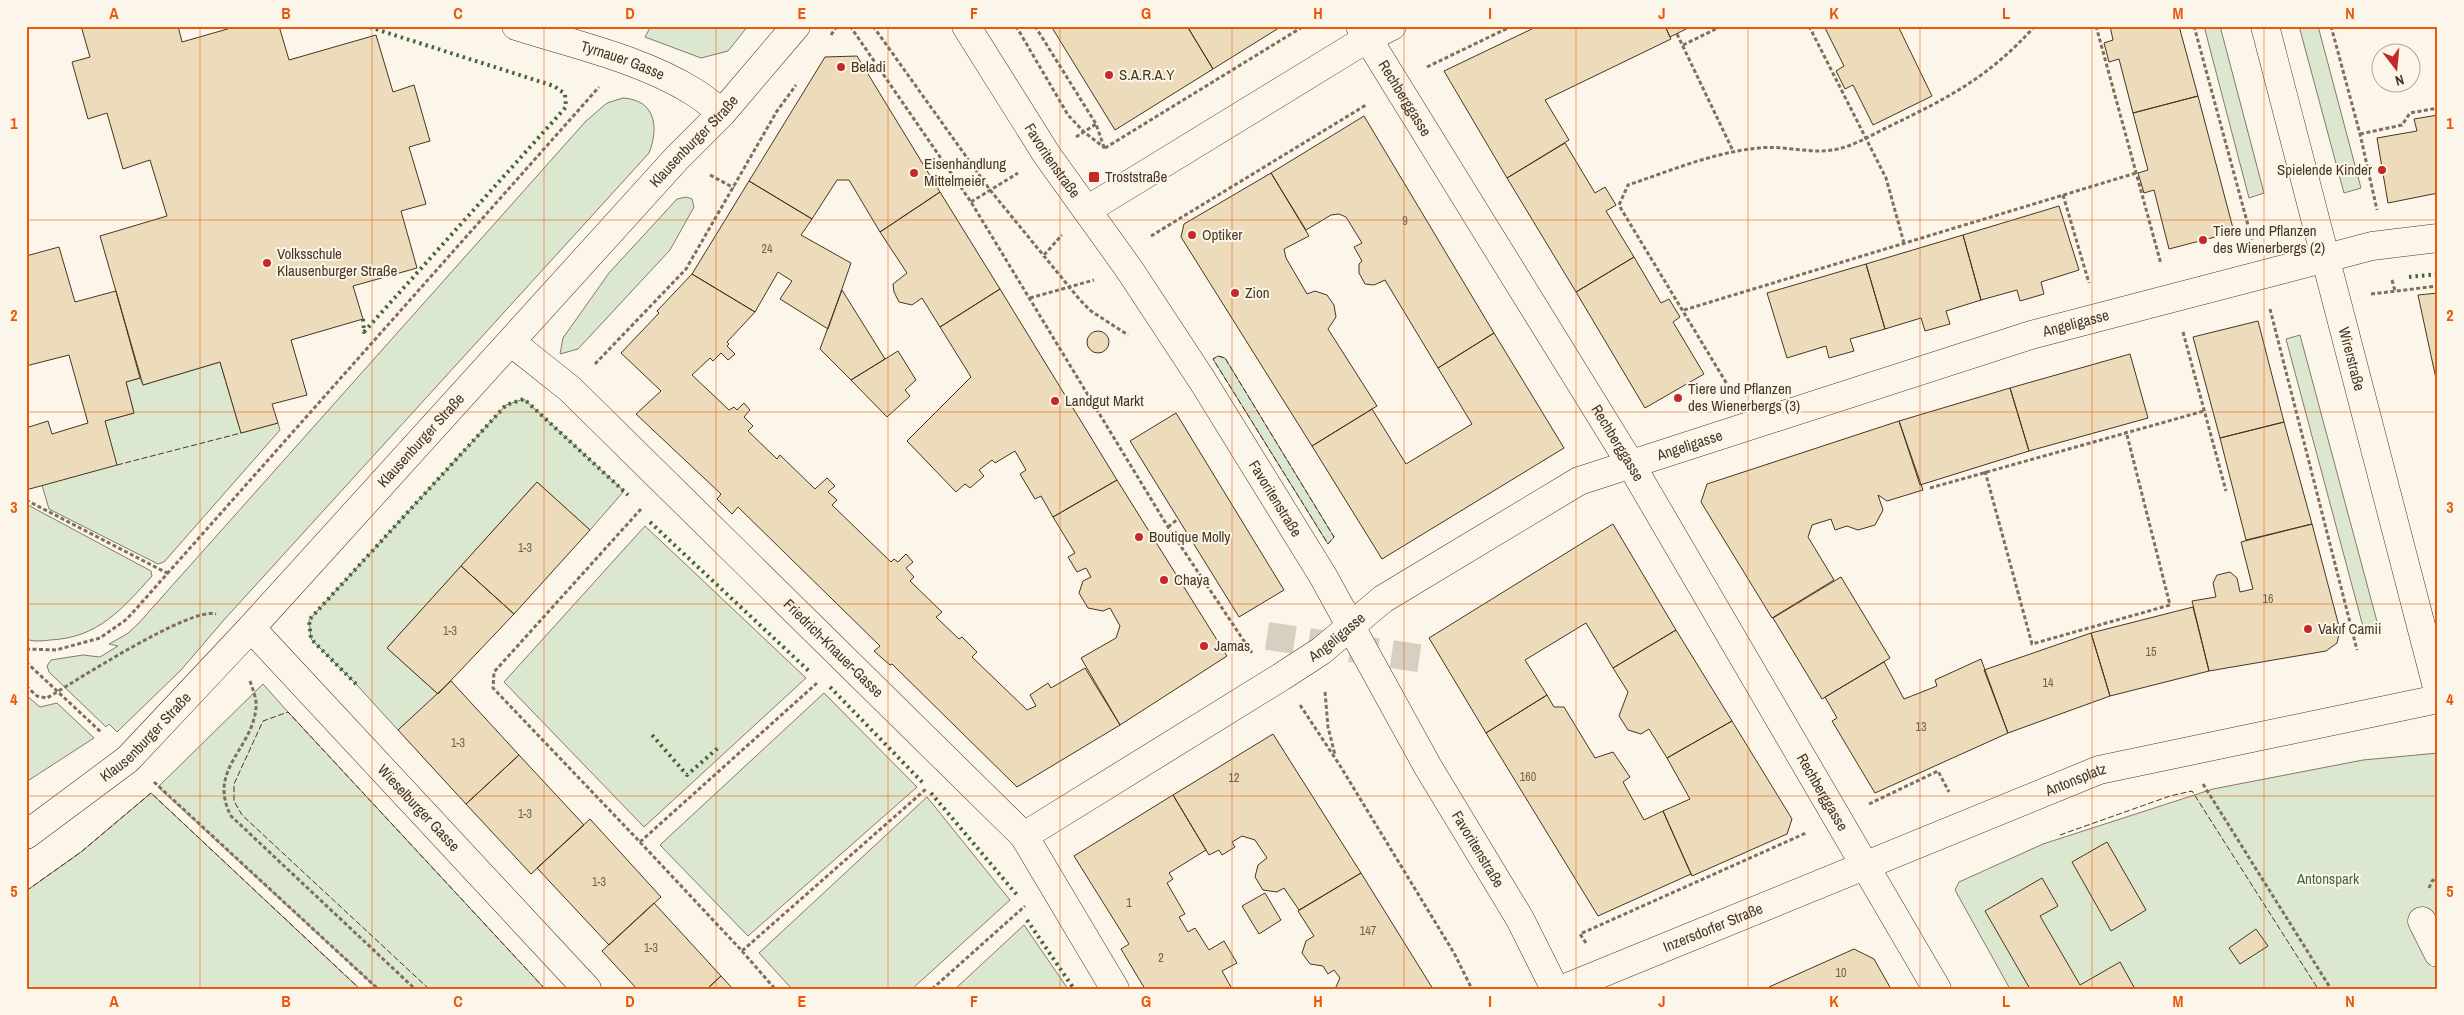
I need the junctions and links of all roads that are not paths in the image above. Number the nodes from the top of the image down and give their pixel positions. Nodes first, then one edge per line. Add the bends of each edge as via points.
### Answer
1 (516, 26) edge
2 (796, 26) edge
3 (966, 26) edge
4 (1392, 26) edge
5 (2265, 26) edge
6 (1364, 32) edge
7 (722, 113) junction
8 (1087, 210) junction
9 (2438, 238) edge
10 (2325, 257) junction
11 (511, 342) junction
12 (1630, 463) junction
13 (1350, 625) junction
14 (243, 637) junction
15 (2438, 691) edge
16 (2438, 699) edge
17 (26, 835) edge
18 (1024, 836) junction
19 (1864, 865) junction
20 (2422, 921) dead end
21 (2438, 953) edge
22 (587, 989) edge
23 (1115, 989) edge
24 (1556, 989) edge
25 (1563, 989) edge
26 (1937, 989) edge

1 - 7 street, Tyrnauer Gasse via 617,58 687,88
2 - 7 street, Klausenburger Straße
3 - 8 street, Favoritenstraße via 1047,155
4 - 6 street
5 - 10 street, Wirerstraße
6 - 8 street
6 - 12 street, Rechberggasse
7 - 11 street, Klausenburger Straße via 676,158
8 - 13 street, Favoritenstraße via 1202,380
9 - 10 street, Angeligasse via 2385,244
10 - 12 street, Angeligasse via 2031,335
10 - 15 street, Wirerstraße
11 - 14 street, Klausenburger Straße
11 - 18 street, Friedrich-Knauer-Gasse via 570,389
12 - 13 street, Angeligasse via 1579,481 1383,599
12 - 19 street, Rechberggasse
13 - 18 street, Angeligasse via 1321,651 1281,677
13 - 24 street, Favoritenstraße via 1428,767 1520,919
14 - 17 street, Klausenburger Straße via 128,759
14 - 22 street, Wieselburger Gasse
16 - 19 street, Antonsplatz via 2099,770
18 - 23 street, Friedrich-Knauer-Gasse
19 - 25 street, Inzersdorfer Straße
19 - 26 street
20 - 21 street

